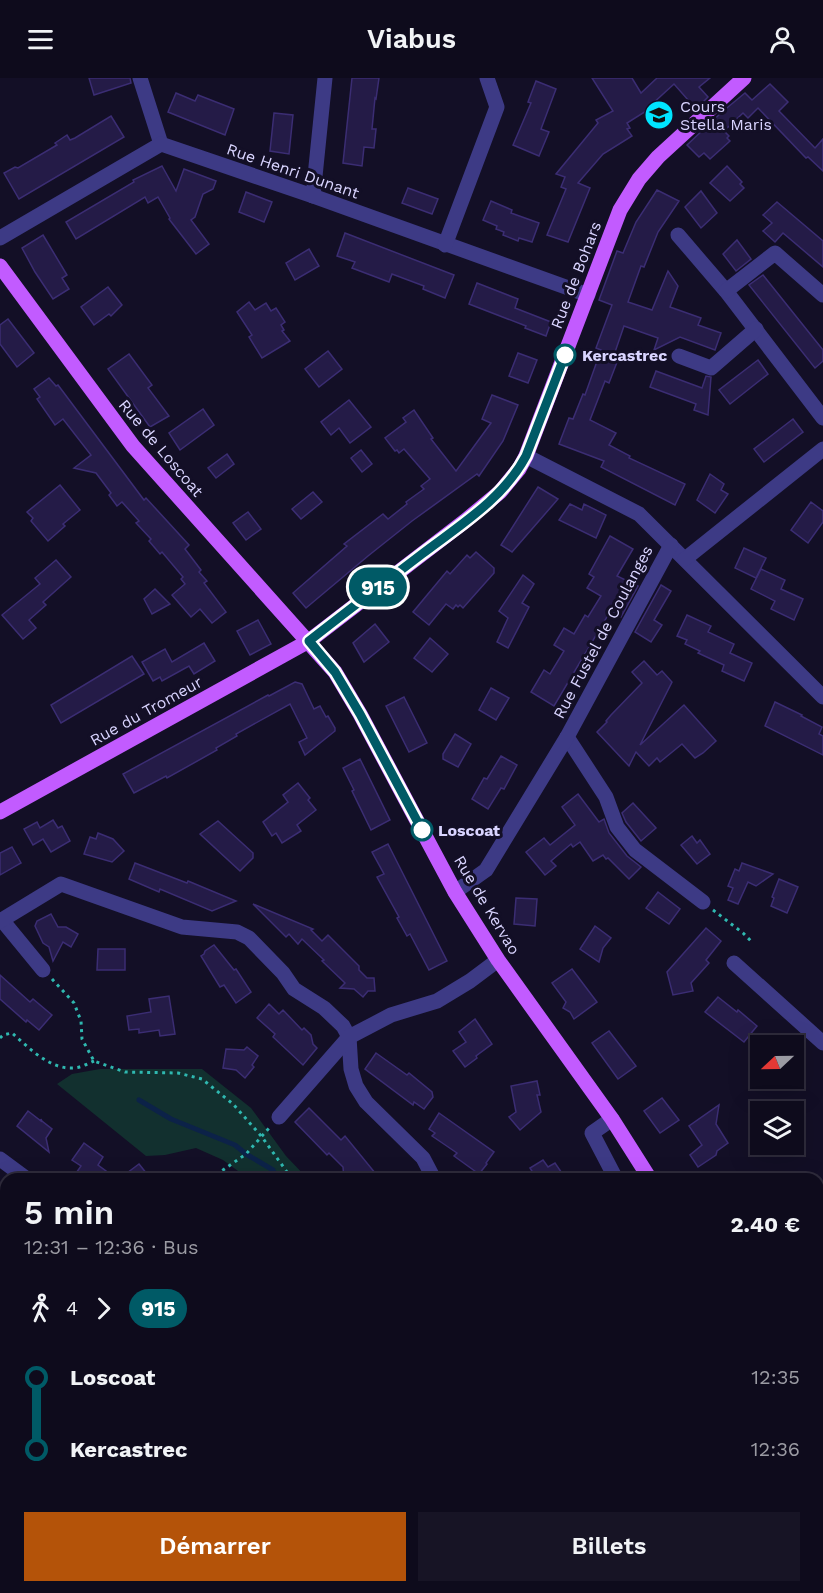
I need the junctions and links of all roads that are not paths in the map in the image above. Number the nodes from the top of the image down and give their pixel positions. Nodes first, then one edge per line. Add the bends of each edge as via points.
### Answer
1 (140, 78) edge
2 (325, 78) edge
3 (487, 78) edge
4 (744, 78) edge
5 (161, 144) junction
6 (313, 196) junction
7 (678, 235) dead end
8 (0, 238) edge
9 (446, 245) junction
10 (1, 271) edge
11 (726, 291) junction
12 (588, 295) junction
13 (823, 295) edge
14 (756, 329) junction
15 (679, 356) dead end
16 (823, 418) edge
17 (823, 449) edge
18 (526, 456) junction
19 (671, 544) junction
20 (685, 559) junction
21 (309, 641) junction
22 (823, 697) edge
23 (567, 737) junction
24 (0, 812) edge
25 (455, 892) junction
26 (703, 902) road end
27 (1, 920) edge
28 (498, 960) junction
29 (734, 963) dead end
30 (43, 970) road end
31 (349, 1037) junction
32 (823, 1043) edge
33 (279, 1117) road end
34 (612, 1119) junction
35 (0, 1159) edge
36 (19, 1173) edge
37 (431, 1173) edge
38 (613, 1173) edge
39 (646, 1173) edge

1 - 5 street
2 - 6 street
3 - 9 street via 497,107
4 - 12 main road, Rue de Bohars via 639,179 620,210
5 - 6 street, Rue Henri Dunant
5 - 8 street
6 - 9 street, Rue Henri Dunant
7 - 11 street
9 - 12 street, Rue Henri Dunant
10 - 21 main road, Rue de Loscoat via 133,446
11 - 13 street via 776,253
11 - 14 street
12 - 18 main road, Rue de Bohars
14 - 15 street via 711,368
14 - 16 street
17 - 20 street
18 - 19 street via 639,514
18 - 21 main road, Rue de Bohars via 500,492
19 - 20 street
19 - 23 street, Rue Fustel de Coulanges
20 - 22 street
21 - 24 main road, Rue du Tromeur
21 - 25 main road, Rue de Kervao via 340,680
23 - 25 street, Rue Fustel de Coulanges via 486,870
23 - 26 street, Rue Fustel de Coulanges via 606,797 617,827 636,850
25 - 28 main road, Rue de Kervao
27 - 30 street
27 - 31 street via 61,884 182,927 237,933 256,944 294,989 324,1008
28 - 31 street via 437,1001 391,1015
28 - 34 main road, Rue de Kervao
29 - 32 street
31 - 33 street
31 - 37 street via 356,1086 366,1102 423,1158
34 - 38 street via 592,1133
34 - 39 main road, Rue de Kervao
35 - 36 street

